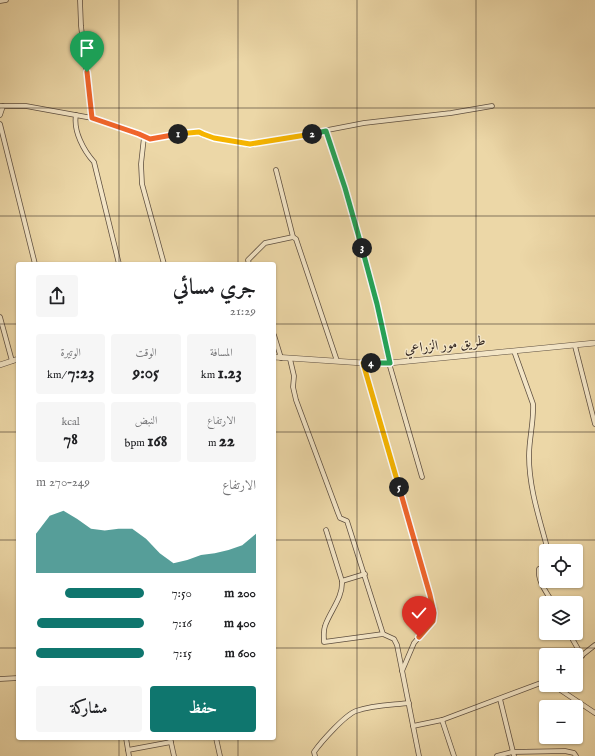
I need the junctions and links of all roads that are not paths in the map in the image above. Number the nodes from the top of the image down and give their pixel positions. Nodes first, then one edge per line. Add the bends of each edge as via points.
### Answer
1 (6, 0) edge
2 (80, 0) edge
3 (0, 1) edge
4 (2, 106) edge
5 (492, 106) dead end
6 (0, 115) edge
7 (76, 115) junction
8 (92, 118) junction
9 (0, 124) edge
10 (326, 131) junction
11 (144, 137) junction
12 (276, 170) dead end
13 (293, 237) junction
14 (34, 262) edge
15 (119, 262) edge
16 (163, 262) edge
17 (248, 262) edge
18 (0, 318) edge
19 (276, 342) edge
20 (595, 344) edge
21 (575, 346) junction
22 (514, 350) junction
23 (276, 357) edge
24 (281, 358) junction
25 (290, 359) junction
26 (16, 361) edge
27 (337, 361) junction
28 (363, 363) junction
29 (390, 363) junction
30 (0, 365) edge
31 (595, 424) edge
32 (422, 477) dead end
33 (326, 530) dead end
34 (546, 544) edge
35 (365, 574) junction
36 (342, 581) junction
37 (383, 634) junction
38 (595, 645) edge
39 (583, 655) edge
40 (402, 671) junction
41 (16, 678) edge
42 (0, 679) edge
43 (539, 684) edge
44 (564, 692) edge
45 (500, 699) junction
46 (409, 703) junction
47 (595, 713) edge
48 (442, 720) junction
49 (413, 726) junction
50 (126, 740) edge
51 (170, 740) edge
52 (216, 740) edge
53 (128, 750) junction
54 (513, 754) edge
55 (129, 756) edge
56 (174, 756) edge
57 (220, 756) edge
58 (315, 756) edge
59 (419, 756) edge
60 (454, 756) edge
61 (497, 756) edge
62 (576, 756) edge

1 - 3 street
2 - 8 street
4 - 6 street
4 - 7 street via 26,106
5 - 10 street via 364,123
7 - 8 street
7 - 15 street via 74,124 86,154 94,162
8 - 11 street
9 - 14 street
10 - 11 street via 250,144 214,138 199,132 153,139
10 - 29 street via 345,188 377,304
11 - 16 street via 142,184
12 - 13 street
13 - 17 street via 265,243
13 - 27 street
18 - 26 street
19 - 24 street
20 - 21 street, طريق مور الزراعي
21 - 22 street, طريق مور الزراعي
21 - 31 street
22 - 29 street, طريق مور الزراعي
22 - 34 street via 533,404 530,470 532,489
23 - 24 street, طريق مور الزراعي
24 - 25 street, طريق مور الزراعي
25 - 27 street, طريق مور الزراعي
25 - 35 street via 296,400 340,518 347,521
26 - 30 street
27 - 28 street, طريق مور الزراعي
28 - 29 street, طريق مور الزراعي
28 - 40 street via 434,613 433,621 414,644
29 - 32 street
33 - 36 street
35 - 36 street
35 - 37 street
36 - 37 street via 338,600 325,626 324,642
37 - 40 street via 394,639 398,645
38 - 39 street
40 - 46 street
41 - 42 street
43 - 45 street
44 - 47 street
45 - 48 street
45 - 54 street
46 - 49 street
46 - 58 street via 355,711 322,742 314,752
48 - 49 street
48 - 60 street
49 - 59 street
50 - 53 street
51 - 53 street
51 - 56 street
52 - 57 street
53 - 55 street
54 - 61 street
54 - 62 street via 570,751

